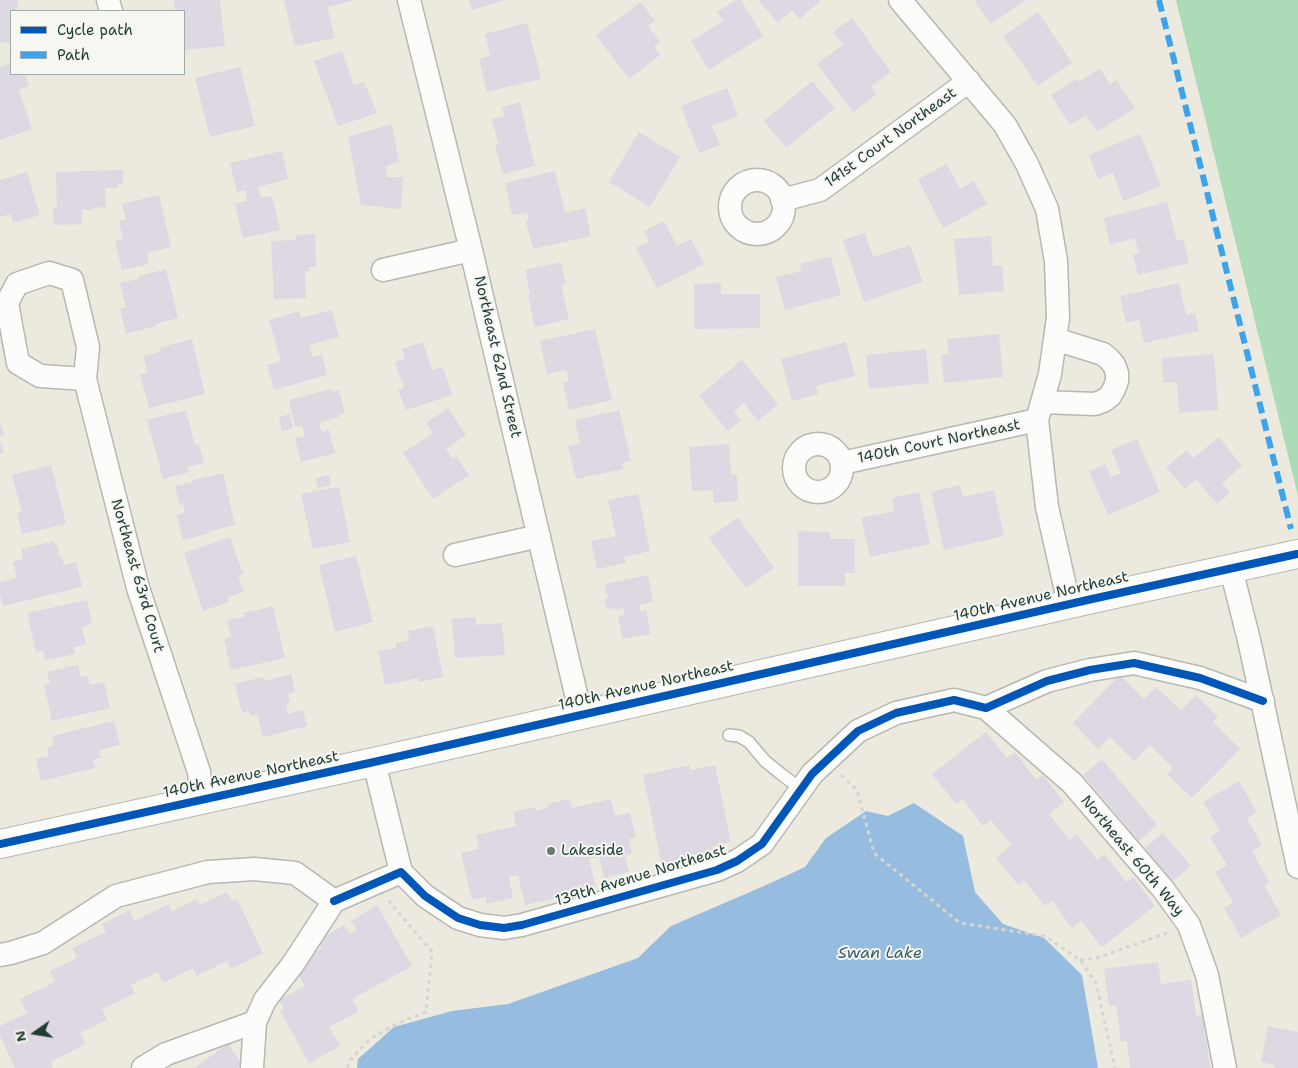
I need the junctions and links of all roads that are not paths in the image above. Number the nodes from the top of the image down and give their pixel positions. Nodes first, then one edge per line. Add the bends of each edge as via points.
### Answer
1 (409, 0) edge
2 (900, 0) edge
3 (969, 81) junction
4 (782, 200) dead end
5 (471, 250) junction
6 (383, 270) dead end
7 (1055, 339) junction
8 (85, 379) junction
9 (1040, 411) junction
10 (842, 463) dead end
11 (539, 536) junction
12 (1298, 554) edge
13 (455, 555) dead end
14 (1231, 568) junction
15 (1069, 604) junction
16 (1263, 701) junction
17 (986, 708) junction
18 (581, 715) junction
19 (729, 735) dead end
20 (374, 762) junction
21 (802, 789) junction
22 (202, 800) junction
23 (0, 844) edge
24 (1298, 867) edge
25 (401, 872) junction
26 (334, 901) junction
27 (0, 955) edge
28 (255, 1022) junction
29 (143, 1068) edge
30 (252, 1068) edge
31 (1225, 1068) edge

1 - 5 street, Northeast 62nd Street
2 - 3 street
3 - 4 street, 141st Court Northeast via 820,190
3 - 7 street via 1005,125 1047,209 1056,261 1058,318
5 - 6 street
5 - 11 street, Northeast 62nd Street
7 - 9 street
7 - 9 street, 140th Court Northeast via 1103,354 1114,365 1117,381 1103,402
8 - 8 street, Northeast 63rd Court via 88,346 72,280 48,273 17,284 8,303 18,363 40,376
8 - 22 street, Northeast 63rd Court via 138,588 199,772
9 - 10 street, 140th Court Northeast
9 - 15 street via 1047,508
11 - 13 street
11 - 18 street, Northeast 62nd Street
12 - 14 street, 140th Avenue Northeast
14 - 15 street, 140th Avenue Northeast
14 - 16 street
15 - 18 street, 140th Avenue Northeast
16 - 17 street via 1200,678 1134,664 1090,670 1047,681
16 - 24 street
17 - 21 street, 139th Avenue Northeast via 954,700 896,713 858,732 812,774
17 - 31 street, Northeast 60th Way via 1072,783 1163,889 1189,925 1207,975
18 - 20 street, 140th Avenue Northeast
19 - 21 lane via 749,742 775,770
20 - 22 street, 140th Avenue Northeast
20 - 25 street
21 - 25 street, 139th Avenue Northeast via 762,844 737,861 717,870 522,926 504,928 458,918 425,896
22 - 23 street, 140th Avenue Northeast
25 - 26 street
26 - 27 street via 295,873 254,868 208,872 116,896 43,943
26 - 28 street via 265,1000
28 - 29 street via 166,1054
28 - 30 street

